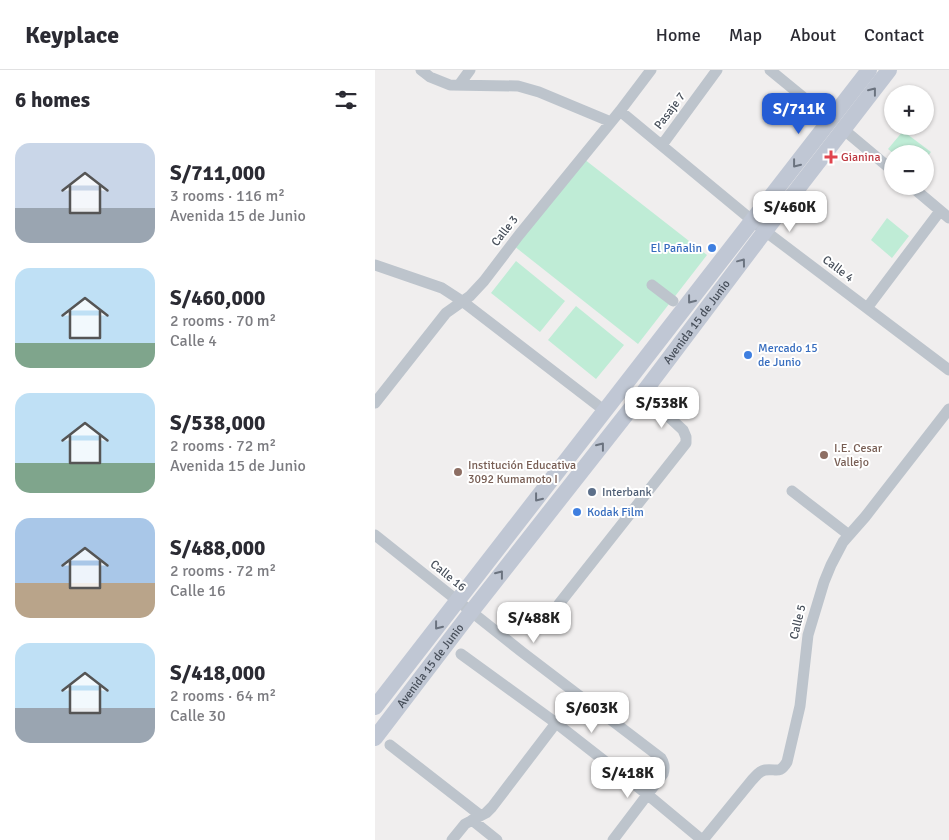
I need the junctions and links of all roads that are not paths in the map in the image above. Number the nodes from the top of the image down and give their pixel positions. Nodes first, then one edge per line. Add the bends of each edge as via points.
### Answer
1 (421, 70) edge
2 (470, 70) edge
3 (651, 70) edge
4 (717, 70) edge
5 (770, 70) edge
6 (869, 70) edge
7 (889, 70) edge
8 (459, 85) junction
9 (620, 111) junction
10 (611, 122) junction
11 (837, 125) junction
12 (662, 144) junction
13 (884, 164) edge
14 (922, 195) edge
15 (947, 216) edge
16 (753, 220) junction
17 (765, 231) junction
18 (375, 265) edge
19 (652, 284) dead end
20 (462, 301) junction
21 (673, 301) dead end
22 (867, 308) junction
23 (949, 370) edge
24 (643, 393) junction
25 (375, 404) edge
26 (949, 409) edge
27 (605, 411) junction
28 (792, 491) dead end
29 (375, 535) edge
30 (849, 535) junction
31 (457, 601) junction
32 (559, 604) dead end
33 (471, 612) junction
34 (461, 654) dead end
35 (375, 707) edge
36 (556, 723) junction
37 (375, 738) edge
38 (390, 745) dead end
39 (648, 795) junction
40 (476, 817) junction
41 (451, 840) edge
42 (497, 840) edge
43 (613, 840) edge
44 (702, 840) edge

1 - 8 street via 442,82
2 - 8 street
3 - 9 street, Calle 3
4 - 12 street, Pasaje 7
5 - 11 street
6 - 11 street, Avenida 15 de Junio
11 -> 7 street, Avenida 15 de Junio
8 - 10 street via 518,86
9 - 10 street, Calle 3
9 - 12 street, Calle 4
10 - 20 street, Calle 3 via 484,281
11 - 13 street
11 -> 16 street, Avenida 15 de Junio
11 - 17 street, Avenida 15 de Junio
12 - 16 street, Calle 4
14 - 15 street
15 - 22 street
16 - 17 street, Calle 4
16 -> 27 street, Avenida 15 de Junio
17 - 22 street, Calle 4
24 -> 17 street, Avenida 15 de Junio
18 - 20 street via 442,288
19 - 21 street
20 - 25 street, Calle 3 via 446,313
20 - 27 street
22 - 23 street, Calle 4
24 - 32 street via 683,430 686,443
33 -> 24 street, Avenida 15 de Junio
26 - 30 street, Calle 5
27 -> 31 street, Avenida 15 de Junio
28 - 30 street
29 - 31 street, Calle 16
30 - 44 street, Calle 5 via 837,551 812,620 800,706 787,762 777,770 760,772
31 - 33 street, Calle 16
31 -> 35 street, Avenida 15 de Junio
33 - 37 street, Avenida 15 de Junio
33 - 39 street, Calle 16 via 661,758 665,769
34 - 36 street
36 - 39 street
36 - 40 street via 498,800 486,813
38 - 40 street
39 - 43 street
39 - 44 street
40 - 41 street
40 - 42 street

